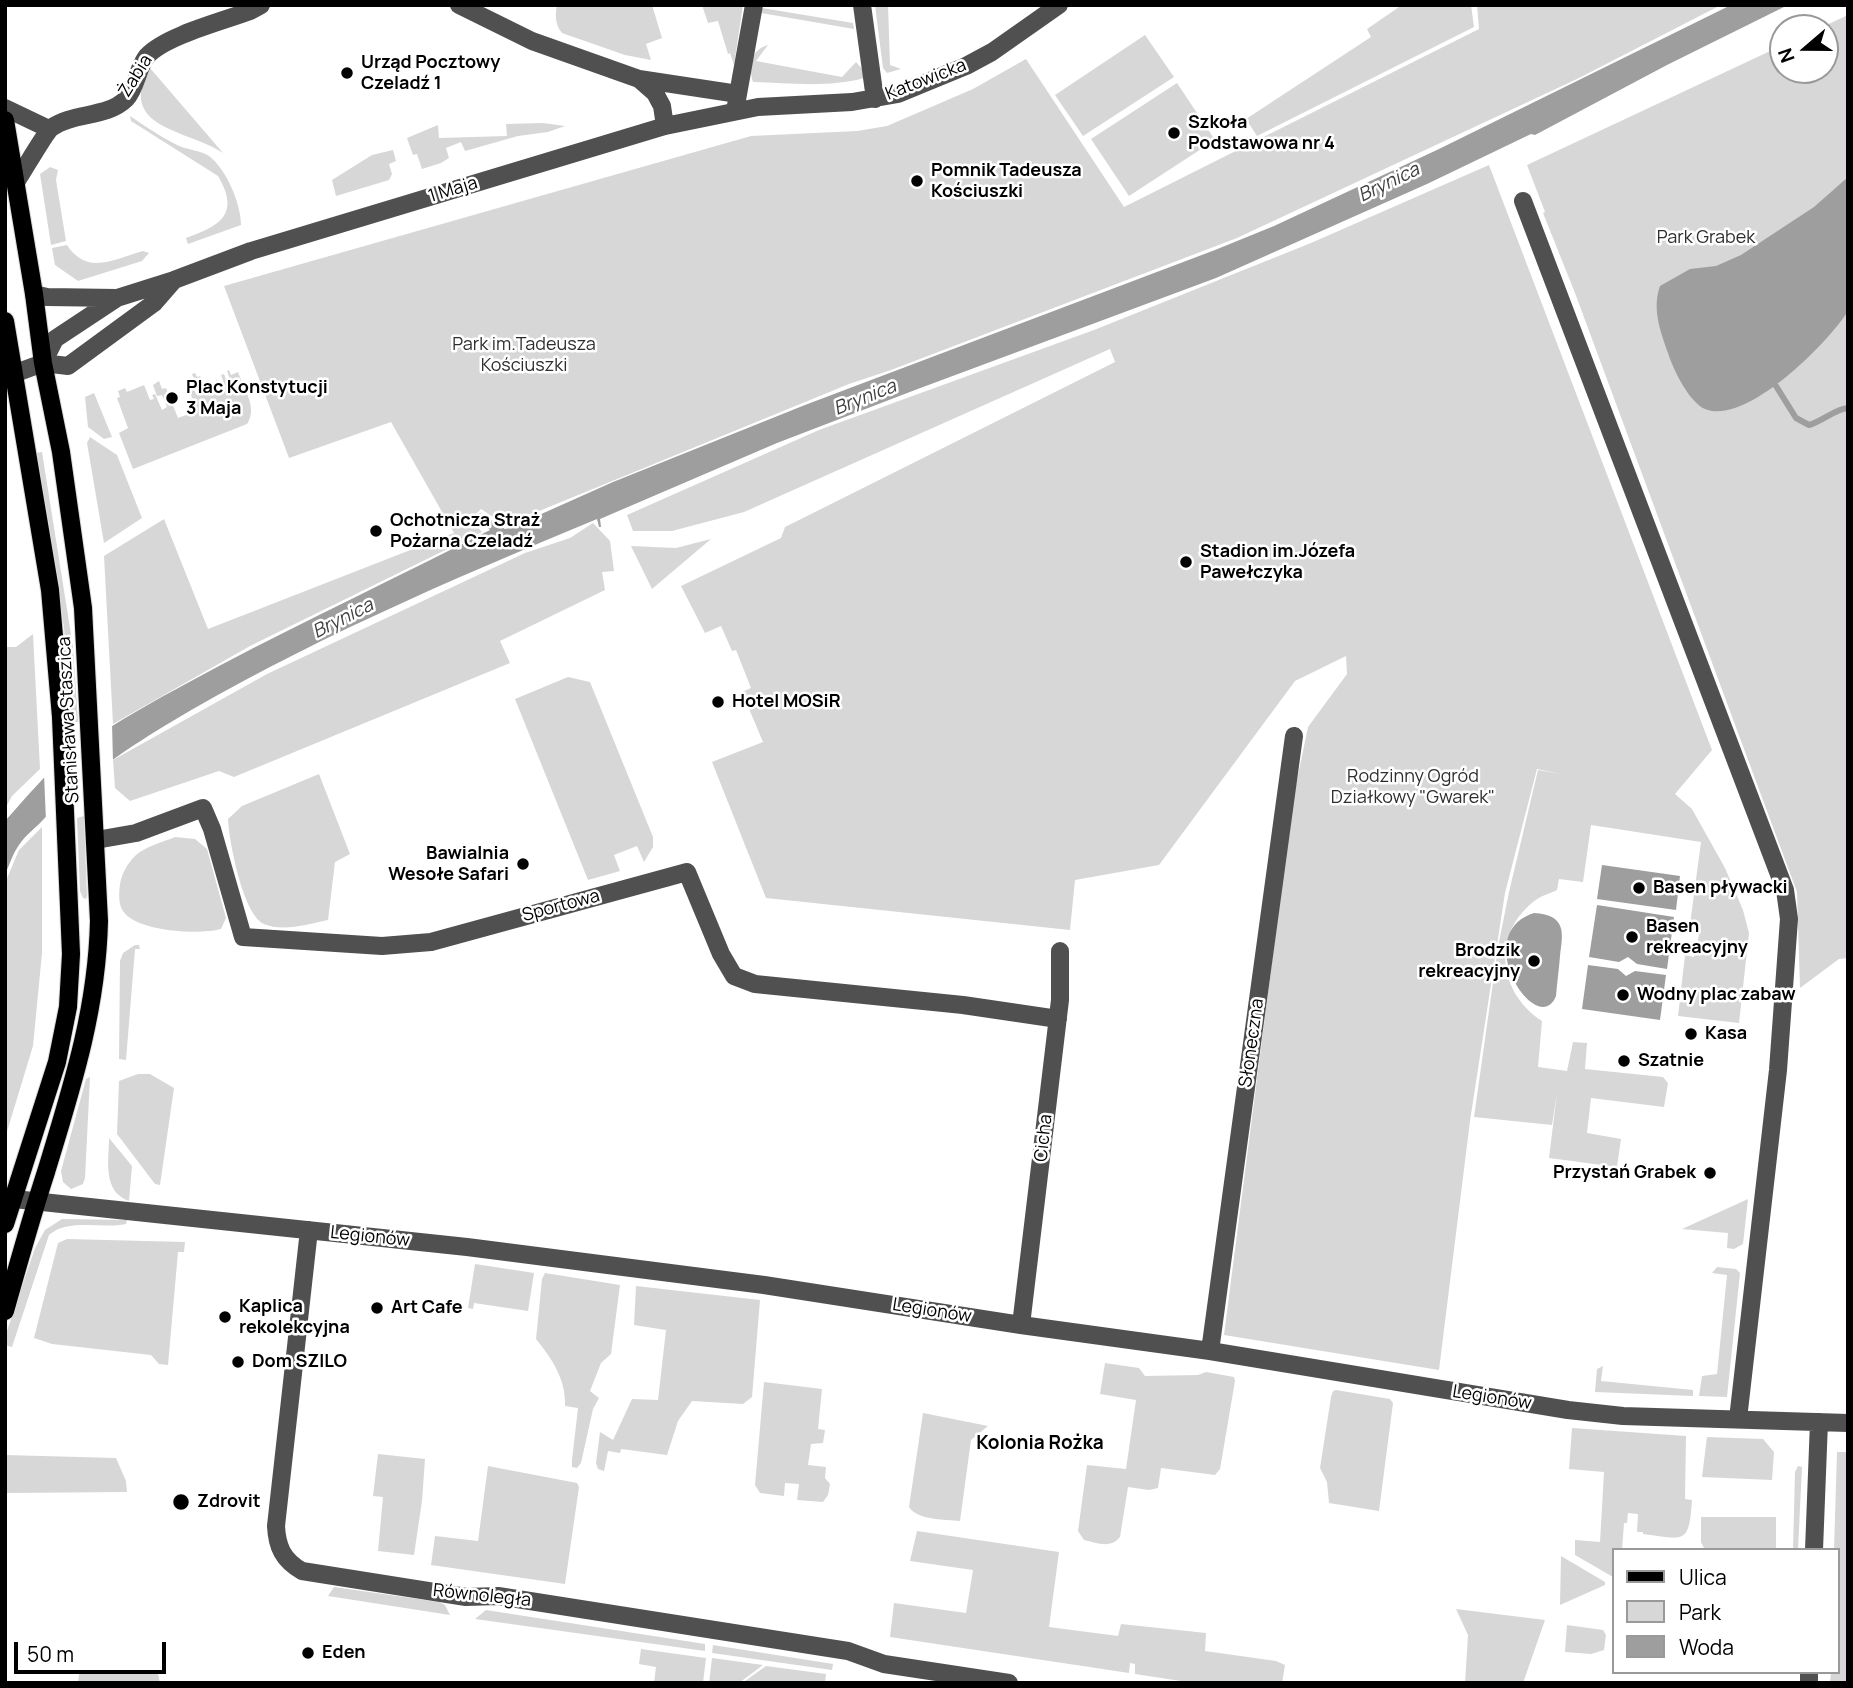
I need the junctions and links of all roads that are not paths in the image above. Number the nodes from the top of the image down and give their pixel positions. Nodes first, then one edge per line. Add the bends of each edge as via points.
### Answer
1 (261, 5) edge
2 (459, 5) edge
3 (754, 5) edge
4 (862, 5) edge
5 (1059, 5) edge
6 (639, 79) junction
7 (875, 99) junction
8 (737, 102) junction
9 (5, 108) edge
10 (5, 120) edge
11 (665, 126) junction
12 (50, 129) junction
13 (16, 182) junction
14 (1523, 201) dead end
15 (174, 280) junction
16 (34, 294) junction
17 (117, 298) junction
18 (5, 321) edge
19 (43, 363) junction
20 (9, 376) edge
21 (1294, 736) dead end
22 (96, 840) junction
23 (1060, 951) dead end
24 (1058, 1018) junction
25 (14, 1199) junction
26 (36, 1202) junction
27 (5, 1224) edge
28 (309, 1230) junction
29 (5, 1311) edge
30 (1021, 1325) junction
31 (1210, 1351) junction
32 (1738, 1419) junction
33 (1819, 1422) junction
34 (1848, 1423) edge
35 (1814, 1548) edge
36 (895, 1674) edge
37 (1009, 1683) edge

1 - 12 street, Żabia via 158,45 145,58 125,99
2 - 6 street via 532,41
3 - 8 street
4 - 7 street
5 - 7 street, Katowicka via 966,66
6 - 8 street
6 - 11 street via 655,93
7 - 8 street, Katowicka via 758,107
8 - 11 street, 1 Maja
9 - 12 street
10 - 13 main road, Stanisława Staszica
11 - 15 street, 1 Maja via 251,251
12 - 13 street
13 - 16 main road, Stanisława Staszica
14 - 32 street via 1785,890 1788,919 1779,1057
15 - 17 street, 1 Maja
15 - 19 street, 1 Maja via 154,303 68,366
16 - 17 street
16 - 19 main road, Stanisława Staszica
17 - 19 street, 1 Maja via 55,339
18 - 20 main road, Stanisława Staszica
19 - 20 street, 1 Maja
19 - 22 main road, Stanisława Staszica via 83,608
20 - 25 main road, Stanisława Staszica via 50,590 61,717 71,954 68,1007 57,1062
21 - 31 street, Słoneczna
22 - 24 street, Sportowa via 136,833 203,808 243,937 382,946 432,942 687,872 734,976 755,984
22 - 26 main road, Stanisława Staszica via 98,964 92,1005
23 - 24 street, Cicha
24 - 30 street, Cicha
25 - 26 street, Legionów
25 - 27 main road, Stanisława Staszica
26 - 28 street, Legionów
26 - 29 main road, Stanisława Staszica
28 - 30 street, Legionów via 764,1285
28 - 36 street, Równoległa via 276,1526 277,1541 290,1564 302,1571 466,1597 498,1595 848,1651
30 - 31 street, Legionów
31 - 32 street, Legionów via 1568,1410
32 - 33 street, Legionów
33 - 34 street, Legionów
33 - 35 street
36 - 37 street, Równoległa

